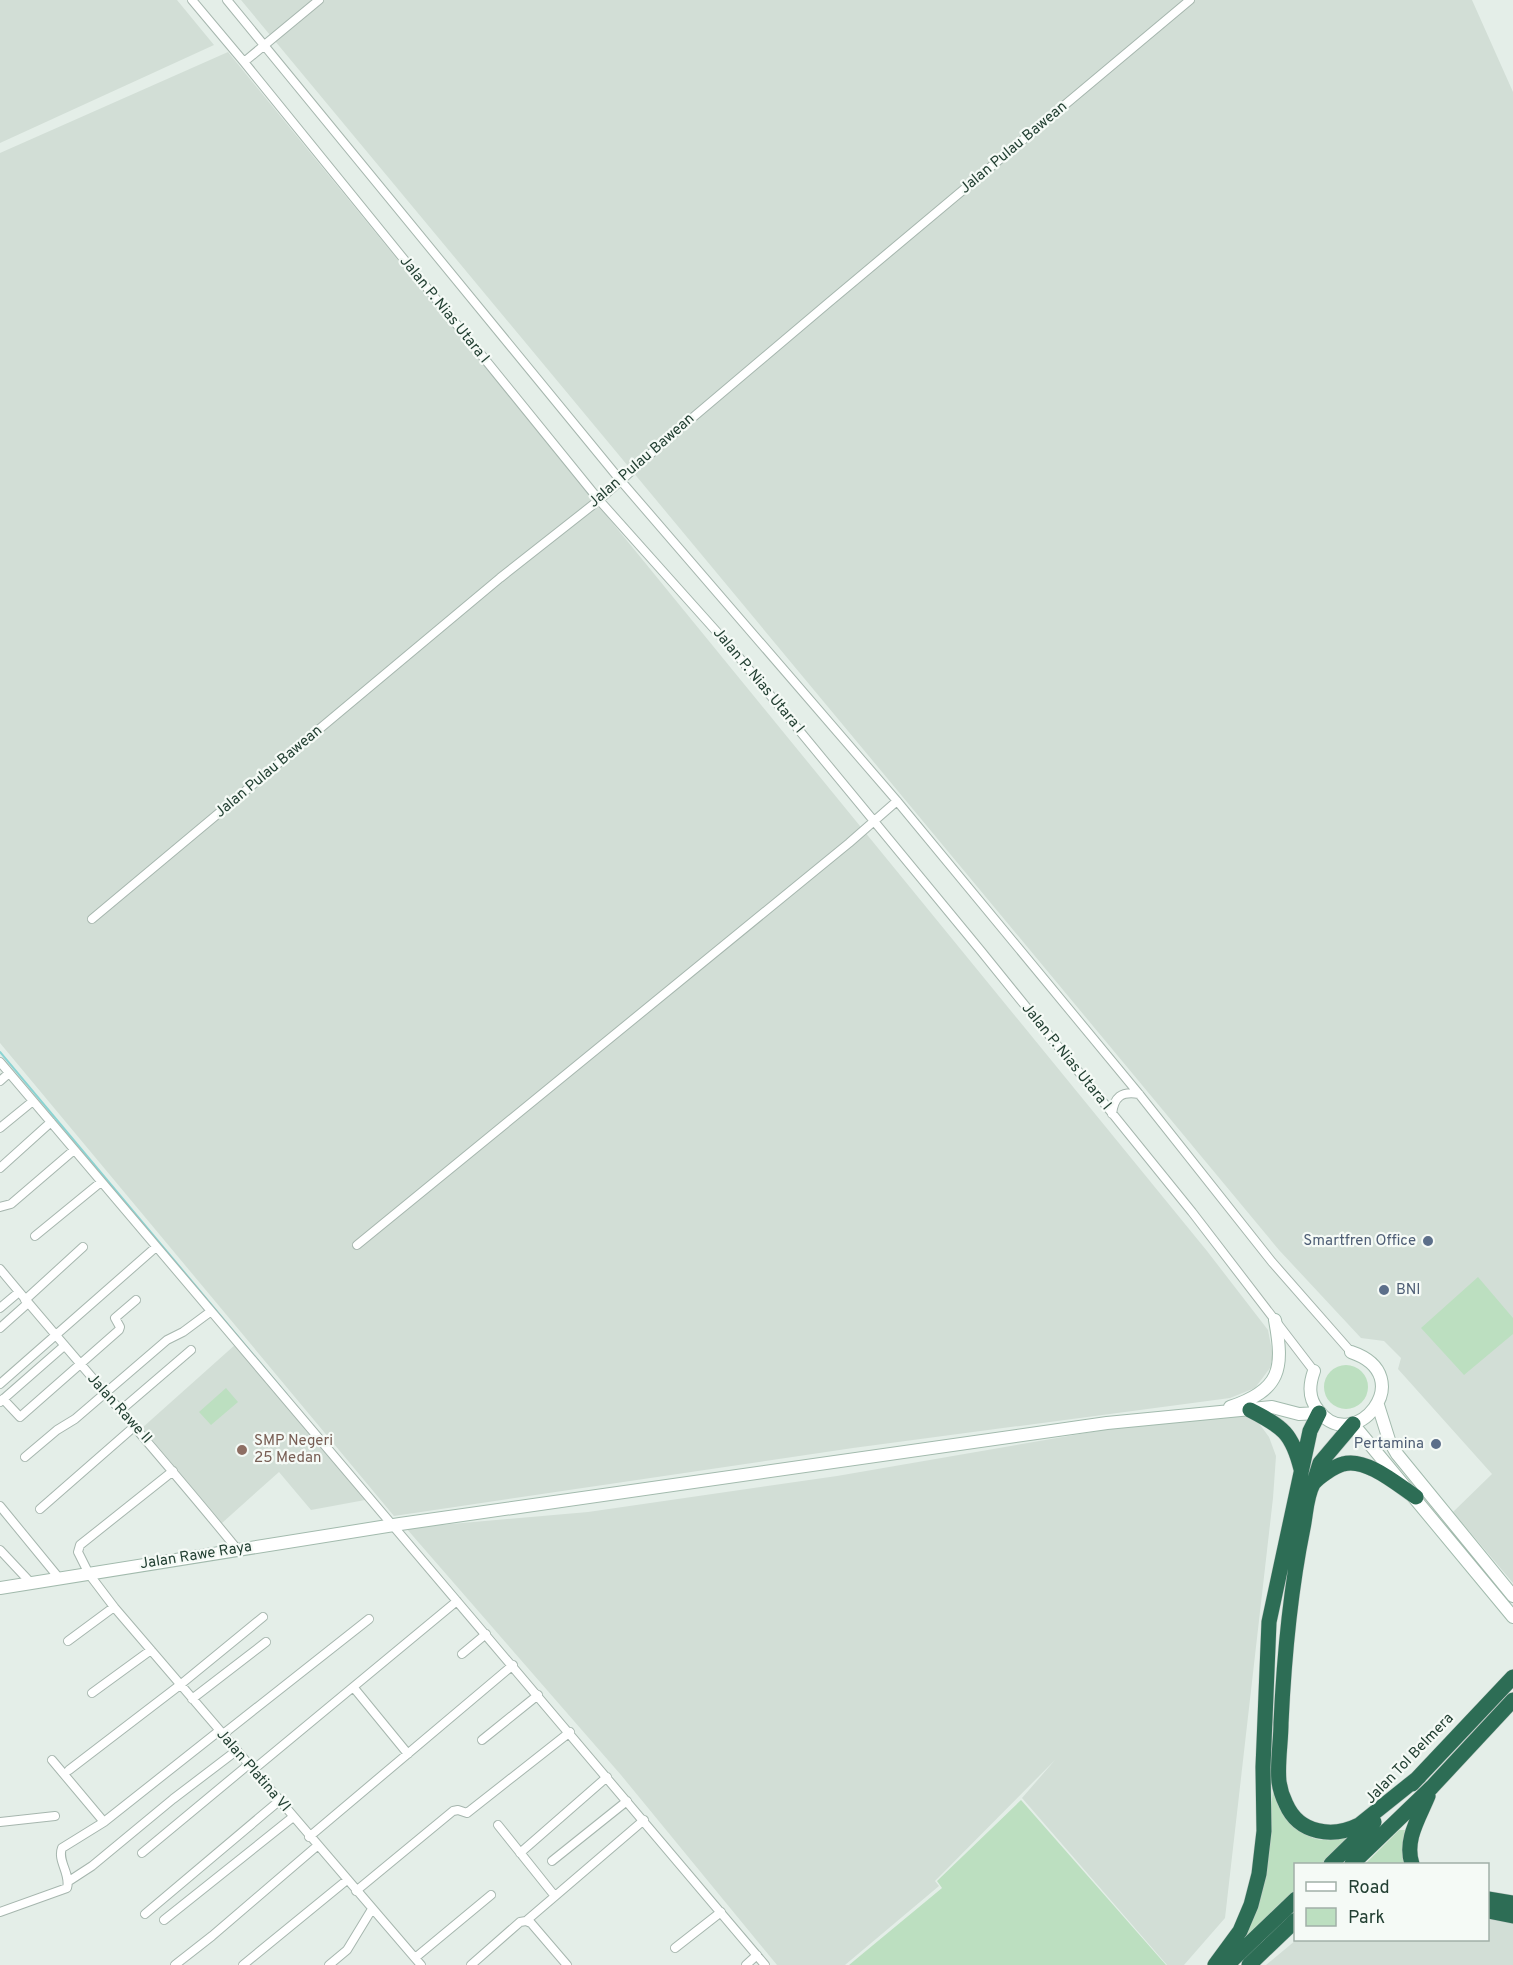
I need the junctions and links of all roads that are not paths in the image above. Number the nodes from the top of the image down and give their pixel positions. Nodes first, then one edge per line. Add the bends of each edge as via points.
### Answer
1 (192, 0) edge
2 (227, 0) edge
3 (319, 0) edge
4 (1190, 0) edge
5 (263, 45) junction
6 (244, 62) junction
7 (621, 481) junction
8 (599, 500) junction
9 (897, 801) junction
10 (874, 820) junction
11 (92, 919) dead end
12 (0, 1062) edge
13 (9, 1073) junction
14 (0, 1082) edge
15 (1139, 1094) junction
16 (33, 1101) junction
17 (1112, 1114) junction
18 (51, 1122) junction
19 (0, 1128) edge
20 (74, 1150) junction
21 (0, 1168) edge
22 (101, 1182) junction
23 (0, 1207) edge
24 (35, 1236) dead end
25 (357, 1245) dead end
26 (83, 1247) dead end
27 (156, 1247) junction
28 (0, 1269) edge
29 (19, 1292) junction
30 (136, 1300) dead end
31 (27, 1302) junction
32 (0, 1308) edge
33 (210, 1312) junction
34 (1275, 1320) junction
35 (0, 1328) edge
36 (54, 1335) junction
37 (64, 1346) junction
38 (191, 1350) dead end
39 (1351, 1352) joint
40 (79, 1364) junction
41 (1314, 1371) joint
42 (0, 1384) edge
43 (104, 1394) junction
44 (2, 1401) edge
45 (1378, 1405) junction
46 (121, 1410) junction
47 (1250, 1410) junction
48 (1218, 1411) junction
49 (1319, 1413) junction
50 (1353, 1424) junction
51 (135, 1426) junction
52 (25, 1457) dead end
53 (173, 1471) junction
54 (1308, 1479) junction
55 (1416, 1497) junction
56 (0, 1506) edge
57 (40, 1509) dead end
58 (401, 1524) junction
59 (237, 1549) junction
60 (0, 1550) edge
61 (89, 1574) junction
62 (59, 1578) junction
63 (31, 1583) junction
64 (0, 1588) edge
65 (1513, 1596) edge
66 (457, 1601) junction
67 (114, 1607) junction
68 (263, 1617) dead end
69 (1513, 1617) edge
70 (369, 1618) dead end
71 (486, 1634) junction
72 (68, 1641) dead end
73 (266, 1641) dead end
74 (151, 1650) junction
75 (462, 1654) dead end
76 (513, 1665) junction
77 (1513, 1677) edge
78 (180, 1685) junction
79 (354, 1688) junction
80 (92, 1693) dead end
81 (538, 1695) junction
82 (192, 1699) junction
83 (1513, 1700) edge
84 (570, 1732) junction
85 (220, 1733) junction
86 (482, 1740) dead end
87 (236, 1751) junction
88 (408, 1754) junction
89 (52, 1760) dead end
90 (250, 1768) junction
91 (69, 1770) dead end
92 (607, 1777) junction
93 (1419, 1777) junction
94 (1432, 1787) junction
95 (279, 1801) junction
96 (627, 1801) junction
97 (55, 1816) dead end
98 (293, 1817) junction
99 (644, 1820) junction
100 (0, 1822) edge
101 (104, 1822) junction
102 (498, 1825) dead end
103 (309, 1837) junction
104 (317, 1846) junction
105 (142, 1853) dead end
106 (520, 1853) junction
107 (552, 1861) dead end
108 (1332, 1863) edge
109 (1353, 1863) edge
110 (1412, 1863) edge
111 (347, 1880) junction
112 (69, 1881) junction
113 (357, 1891) junction
114 (491, 1895) dead end
115 (554, 1895) junction
116 (1489, 1899) edge
117 (1294, 1901) edge
118 (1513, 1903) edge
119 (372, 1909) junction
120 (1489, 1911) edge
121 (0, 1912) edge
122 (721, 1912) junction
123 (145, 1914) dead end
124 (1513, 1916) edge
125 (164, 1920) dead end
126 (526, 1920) junction
127 (1294, 1922) edge
128 (1294, 1935) edge
129 (675, 1948) dead end
130 (757, 1955) junction
131 (418, 1962) edge
132 (174, 1965) edge
133 (243, 1965) edge
134 (329, 1965) edge
135 (471, 1965) edge
136 (567, 1965) edge
137 (746, 1965) edge
138 (765, 1965) edge
139 (1215, 1965) edge
140 (1227, 1965) edge
141 (1249, 1965) edge
142 (1254, 1965) edge

1 - 6 street, Jalan P. Nias Utara I
2 - 5 street, Jalan P. Nias Utara I
3 - 5 street
4 - 7 street, Jalan Pulau Bawean
5 - 6 street
5 - 7 street, Jalan P. Nias Utara I
6 - 8 street, Jalan P. Nias Utara I
7 - 8 street, Jalan Pulau Bawean
7 - 9 street, Jalan P. Nias Utara I
8 - 10 street, Jalan P. Nias Utara I via 733,650
8 - 11 street, Jalan Pulau Bawean
9 - 10 street
9 - 15 street, Jalan P. Nias Utara I
10 - 17 street, Jalan P. Nias Utara I
10 - 25 street
12 - 13 street
13 - 14 street
13 - 16 street
15 - 17 street via 1119,1096
15 - 39 street, Jalan P. Nias Utara I via 1272,1262
16 - 18 street
16 - 19 street
17 - 34 street, Jalan P. Nias Utara I
18 - 20 street
18 - 21 street
20 - 22 street
20 - 23 street via 11,1204
22 - 24 street
22 - 27 street
26 - 31 street
27 - 33 street
27 - 36 street
28 - 29 street, Jalan Rawe II
29 - 31 street, Jalan Rawe II
29 - 32 street
30 - 40 street via 115,1318 119,1330
31 - 35 street
31 - 36 street, Jalan Rawe II
33 - 43 street via 167,1340
33 - 58 street
34 - 41 street, Jalan P. Nias Utara I
34 - 48 street via 1281,1351 1272,1382 1248,1401
36 - 37 street, Jalan Rawe II
36 - 42 street
37 - 40 street, Jalan Rawe II
37 - 44 street
38 - 46 street
39 - 45 street via 1372,1363 1378,1372 1382,1383
40 - 43 street, Jalan Rawe II
40 - 44 street via 20,1417
41 - 49 street via 1310,1392
43 - 46 street, Jalan Rawe II
43 - 52 street
45 - 50 street via 1372,1414
45 - 65 street via 1397,1455
46 - 51 street, Jalan Rawe II
47 - 48 street
47 - 49 street via 1272,1407 1299,1414
47 - 54 highway via 1286,1433
48 - 58 street, Jalan Rawe Raya via 1107,1423
49 - 50 street via 1335,1423
49 - 54 highway via 1310,1431
50 - 54 highway
50 - 55 street
51 - 53 street, Jalan Rawe II
51 - 57 street
53 - 59 street, Jalan Rawe II
53 - 61 street, Jalan Platina VI via 80,1545 78,1552
54 - 55 highway via 1344,1464 1359,1463
54 - 93 highway via 1309,1496 1296,1563 1283,1687 1279,1783 1286,1805 1306,1827 1327,1832 1348,1830
54 - 139 highway via 1286,1535 1269,1622 1264,1831 1259,1874 1240,1931
55 - 69 street
56 - 62 street
58 - 59 street, Jalan Rawe Raya
58 - 66 street
59 - 61 street, Jalan Rawe Raya
60 - 63 street
61 - 62 street, Jalan Rawe Raya
61 - 67 street, Jalan Platina VI
62 - 63 street, Jalan Rawe Raya
63 - 64 street, Jalan Rawe Raya
66 - 71 street
66 - 79 street
67 - 72 street
67 - 74 street, Jalan Platina VI
68 - 78 street
70 - 85 street
71 - 75 street
71 - 76 street
73 - 82 street
74 - 78 street, Jalan Platina VI
74 - 80 street
76 - 81 street
76 - 88 street
77 - 93 highway, Jalan Tol Belmera
78 - 82 street, Jalan Platina VI
78 - 91 street
79 - 88 street
79 - 90 street
81 - 84 street
81 - 86 street
82 - 85 street, Jalan Platina VI
83 - 94 highway
84 - 92 street
84 - 113 street via 467,1813 453,1811
85 - 87 street, Jalan Platina VI
85 - 101 street
87 - 90 street, Jalan Platina VI
87 - 112 street
88 - 103 street
89 - 101 street
90 - 95 street, Jalan Platina VI
90 - 105 street
92 - 96 street
92 - 106 street
93 - 108 highway, Jalan Tol Belmera
94 - 109 highway
94 - 110 highway via 1410,1835
95 - 98 street, Jalan Platina VI
95 - 123 street
96 - 99 street
96 - 107 street
97 - 100 street
98 - 103 street, Jalan Platina VI
98 - 125 street
99 - 115 street
99 - 122 street
101 - 112 street via 60,1850
102 - 106 street
103 - 104 street, Jalan Platina VI
104 - 111 street, Jalan Platina VI
104 - 132 street
106 - 115 street
111 - 113 street, Jalan Platina VI
111 - 133 street
112 - 121 street via 64,1890
113 - 119 street, Jalan Platina VI
114 - 131 street
115 - 126 street
116 - 118 highway
117 - 140 highway
119 - 131 street, Jalan Platina VI
119 - 134 street via 347,1950
120 - 124 highway
122 - 129 street
122 - 130 street
126 - 135 street
126 - 136 street
127 - 141 highway
128 - 142 highway
130 - 137 street
130 - 138 street

